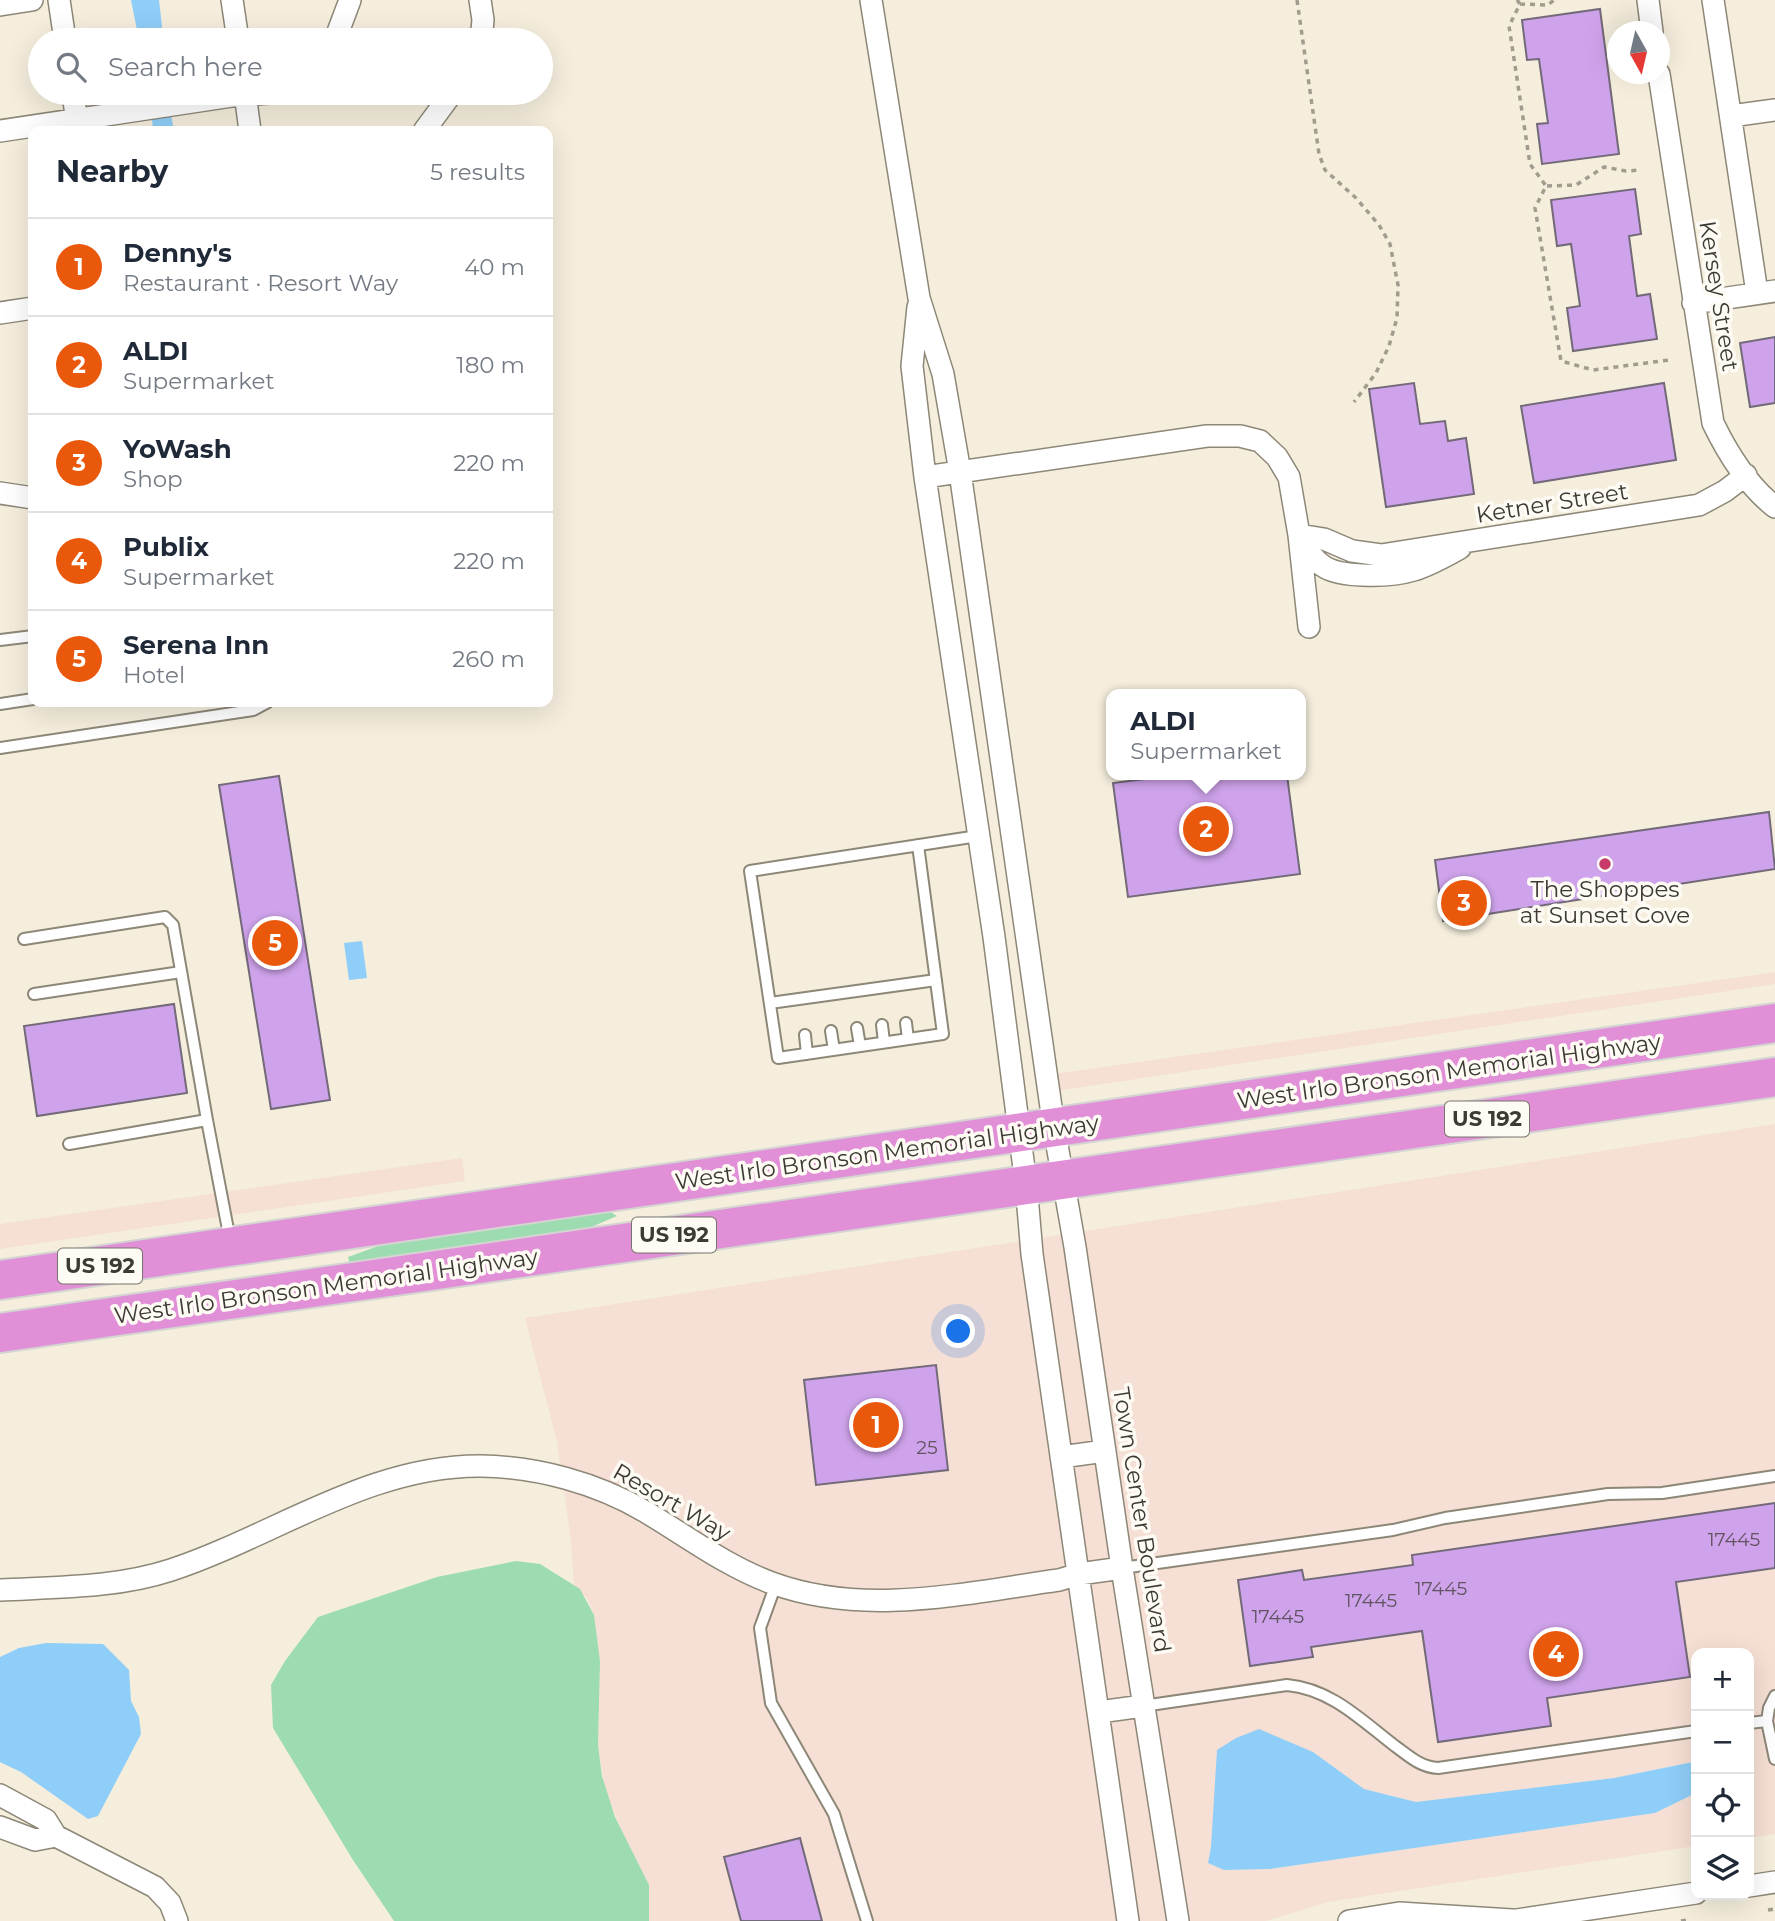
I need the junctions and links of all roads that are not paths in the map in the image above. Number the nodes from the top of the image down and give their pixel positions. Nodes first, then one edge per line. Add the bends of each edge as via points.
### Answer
1 (32, 0) edge
2 (59, 0) edge
3 (232, 0) edge
4 (349, 0) edge
5 (480, 0) edge
6 (871, 0) edge
7 (1648, 0) edge
8 (1713, 0) edge
9 (0, 5) edge
10 (1651, 21) edge
11 (63, 28) edge
12 (236, 28) edge
13 (339, 28) edge
14 (482, 28) edge
15 (1660, 84) edge
16 (74, 105) edge
17 (168, 105) edge
18 (246, 105) edge
19 (444, 105) edge
20 (1775, 110) edge
21 (1731, 117) junction
22 (77, 125) edge
23 (249, 126) edge
24 (431, 126) edge
25 (28, 129) edge
26 (0, 131) edge
27 (1766, 292) edge
28 (919, 298) junction
29 (1693, 303) junction
30 (28, 309) edge
31 (0, 313) edge
32 (960, 472) junction
33 (1746, 475) junction
34 (925, 477) junction
35 (0, 493) edge
36 (28, 497) edge
37 (1775, 507) edge
38 (1300, 535) junction
39 (1309, 627) dead end
40 (28, 637) edge
41 (0, 640) edge
42 (28, 700) edge
43 (0, 704) edge
44 (259, 707) edge
45 (0, 748) edge
46 (1000, 752) junction
47 (966, 757) junction
48 (978, 836) junction
49 (918, 845) junction
50 (1026, 934) junction
51 (994, 937) junction
52 (24, 939) dead end
53 (181, 972) junction
54 (936, 980) junction
55 (34, 994) dead end
56 (800, 999) junction
57 (770, 1003) junction
58 (802, 1011) dead end
59 (906, 1023) dead end
60 (1775, 1023) edge
61 (882, 1025) dead end
62 (857, 1028) dead end
63 (831, 1031) dead end
64 (805, 1035) dead end
65 (908, 1039) junction
66 (884, 1042) junction
67 (860, 1046) junction
68 (834, 1050) junction
69 (807, 1054) junction
70 (1764, 1074) edge
71 (207, 1120) junction
72 (1037, 1130) junction
73 (69, 1144) dead end
74 (1044, 1182) junction
75 (231, 1246) junction
76 (44, 1274) junction
77 (0, 1280) edge
78 (0, 1294) edge
79 (3, 1334) edge
80 (1105, 1451) junction
81 (1061, 1457) junction
82 (1775, 1476) edge
83 (1122, 1568) junction
84 (1079, 1574) junction
85 (776, 1584) junction
86 (0, 1590) edge
87 (1775, 1696) edge
88 (1143, 1706) junction
89 (1099, 1712) junction
90 (1767, 1721) junction
91 (1754, 1722) edge
92 (1691, 1732) edge
93 (1775, 1759) edge
94 (0, 1797) edge
95 (0, 1827) edge
96 (56, 1836) junction
97 (1775, 1882) edge
98 (1754, 1885) edge
99 (1691, 1895) edge
100 (1371, 1919) edge
101 (177, 1921) edge
102 (867, 1921) edge
103 (1128, 1921) edge
104 (1178, 1921) edge
105 (1349, 1921) edge
106 (1512, 1921) edge

1 - 9 street
2 - 11 street
3 - 12 street
4 - 13 street
5 - 14 street
6 - 28 street
7 - 10 street
8 - 21 street
15 - 29 street, Kersey Street
16 - 22 street
17 - 22 street
18 - 23 street
19 - 24 street
20 - 21 street
21 - 27 street
25 - 26 street
27 - 29 street
28 - 32 street via 943,374
28 - 34 street via 912,366
29 - 33 street, Kersey Street via 1713,423 1728,454
30 - 31 street
32 - 34 street
32 - 38 street via 1207,436 1240,436 1260,441 1277,457 1289,477
32 - 46 street
33 - 37 street, Kersey Street
33 - 38 street, Ketner Street via 1699,505 1381,555
34 - 47 street
35 - 36 street
38 - 39 street
40 - 41 lane
42 - 43 lane
44 - 45 lane
46 - 47 street
46 - 50 street
47 - 48 street
48 - 49 lane
48 - 51 street
49 - 54 lane
49 - 57 lane via 750,871
50 - 51 street
50 - 72 street
51 - 72 street
52 - 53 lane via 165,917 173,925
53 - 55 lane
53 - 71 lane
54 - 56 lane via 827,1001
54 - 65 lane via 943,1034
56 - 57 lane
56 - 58 lane
57 - 69 lane via 778,1058
59 - 65 lane
60 - 72 highway, West Irlo Bronson Memorial Highway / US 192
61 - 66 lane
62 - 67 lane
63 - 68 lane
64 - 69 lane
65 - 66 lane
66 - 67 lane
67 - 68 lane
68 - 69 lane
70 - 74 highway, West Irlo Bronson Memorial Highway / US 192
71 - 73 lane
71 - 75 lane
72 - 74 street, Town Center Boulevard
72 - 74 street, Town Center Boulevard
72 - 75 highway, West Irlo Bronson Memorial Highway / US 192
74 - 79 highway, West Irlo Bronson Memorial Highway / US 192
74 - 80 street, Town Center Boulevard via 1075,1247
74 - 81 street, Town Center Boulevard via 1032,1254
75 - 76 highway, West Irlo Bronson Memorial Highway / US 192
76 - 77 highway, West Irlo Bronson Memorial Highway / US 192
76 - 78 highway
80 - 81 street
80 - 83 street, Town Center Boulevard
81 - 84 street, Town Center Boulevard
82 - 83 lane via 1662,1493 1594,1496
83 - 84 street, Resort Way
83 - 88 street, Town Center Boulevard
84 - 85 street, Resort Way via 898,1601 849,1600
84 - 89 street, Town Center Boulevard
85 - 86 street, Resort Way via 732,1566 602,1490 554,1475 480,1466 432,1470 369,1486 194,1562 146,1577
85 - 102 lane via 760,1628 771,1703 834,1814
87 - 90 lane
88 - 89 street
88 - 92 lane via 1302,1686 1329,1696 1419,1764 1438,1768
88 - 104 street, Town Center Boulevard
89 - 103 street, Town Center Boulevard
90 - 91 lane
90 - 93 lane
94 - 96 street via 46,1820
95 - 96 street via 35,1840
96 - 101 street via 155,1887 170,1903
97 - 98 street
99 - 106 street
100 - 105 street
100 - 106 street via 1399,1913

